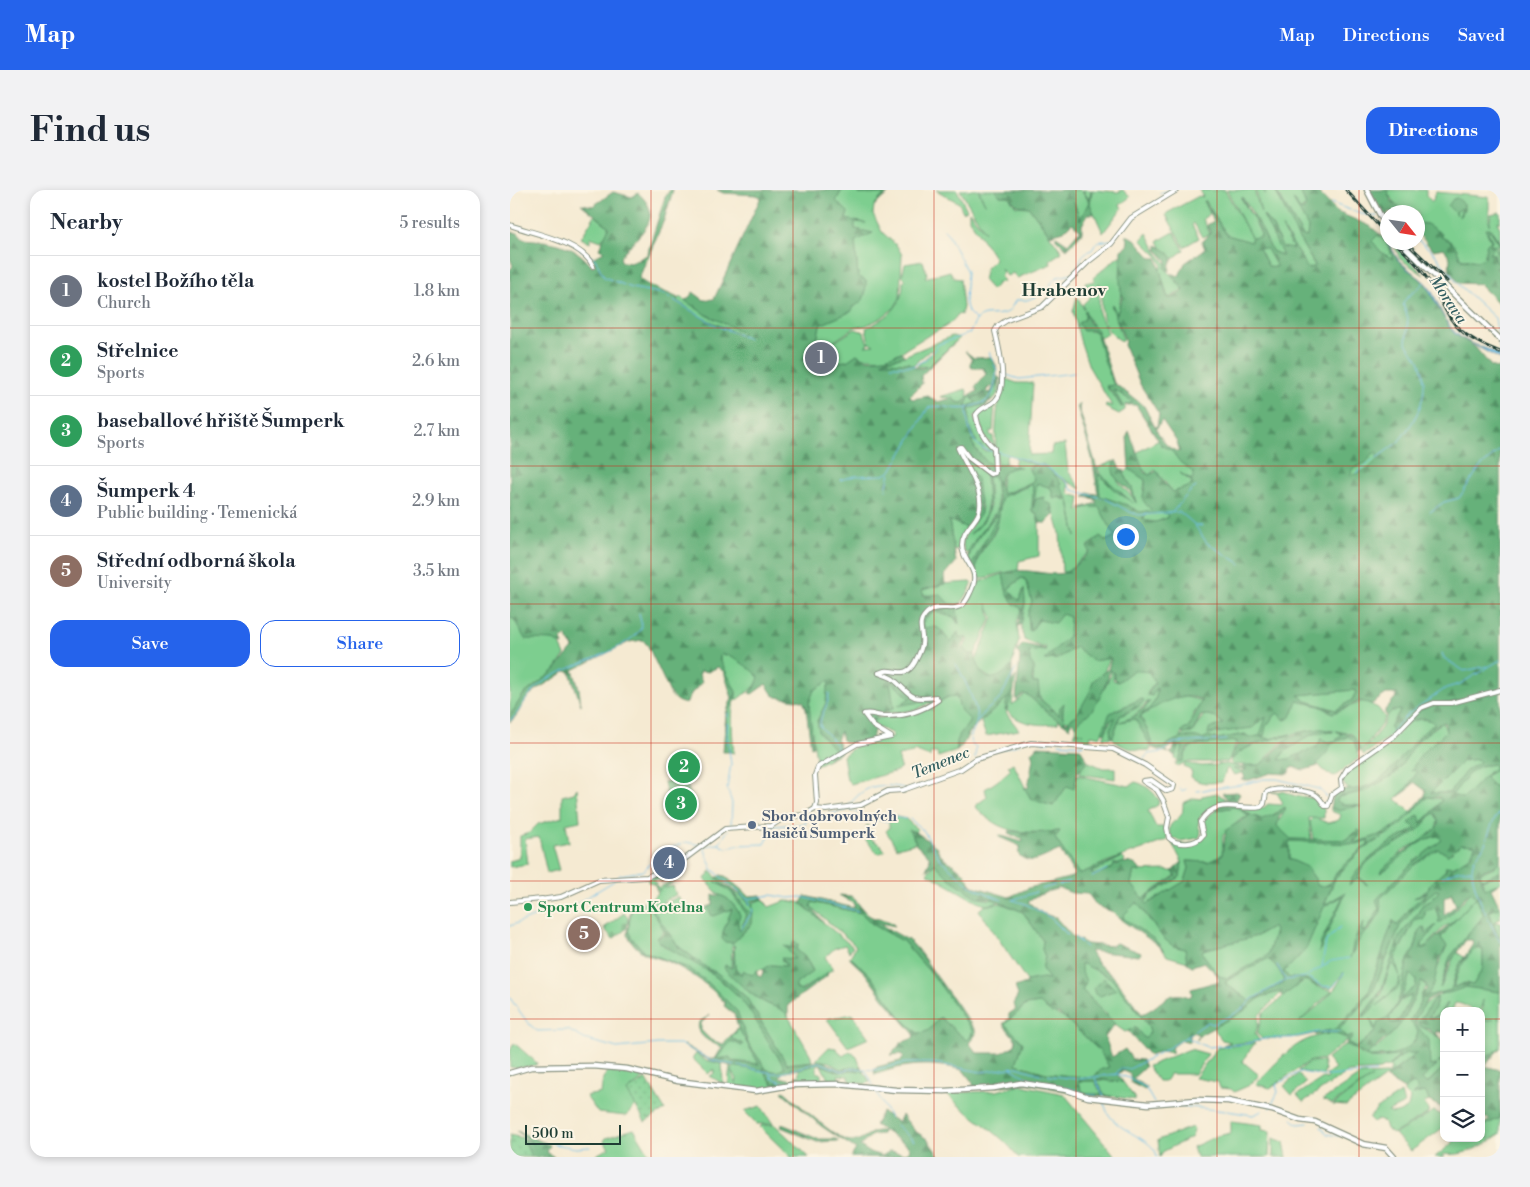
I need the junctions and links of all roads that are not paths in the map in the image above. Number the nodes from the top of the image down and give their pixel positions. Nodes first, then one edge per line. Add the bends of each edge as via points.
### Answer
1 (1177, 190) edge
2 (1367, 190) edge
3 (1380, 215) edge
4 (510, 225) edge
5 (1408, 250) edge
6 (593, 266) dead end
7 (1499, 338) edge
8 (1500, 690) edge
9 (815, 809) junction
10 (510, 902) edge
11 (510, 1074) edge
12 (1394, 1157) edge

1 - 9 street via 1131,218 1110,244 1042,307 998,326 1002,378 998,396 976,415 986,442 994,448 995,473 990,474 961,447 958,448 975,479 980,508 964,534 962,544 963,554 974,573 973,586 960,606 936,608 924,616 920,625 922,646 910,670 878,673 892,678 911,696 922,699 936,697 938,700 907,714 884,716 865,713 873,726 890,734 890,737 857,744 817,768
2 - 3 main road
4 - 6 street via 573,247 589,258
5 - 7 main road
8 - 9 street via 1422,708 1394,736 1344,773 1342,788 1331,796 1328,806 1324,806 1312,793 1285,788 1270,790 1260,807 1223,806 1208,813 1200,822 1201,839 1187,844 1169,838 1169,817 1163,800 1157,790 1143,781 1151,780 1168,791 1173,790 1174,785 1144,764 1108,748 1044,743 1016,746 976,759 942,777 901,791 888,791 864,804
9 - 10 street via 801,816 785,817 767,827 725,829 686,858 647,877 599,880 568,895
11 - 12 main road via 541,1067 596,1066 756,1091 791,1085 841,1084 912,1091 994,1088 1022,1083 1138,1103 1224,1101 1316,1123 1363,1144 1382,1147

